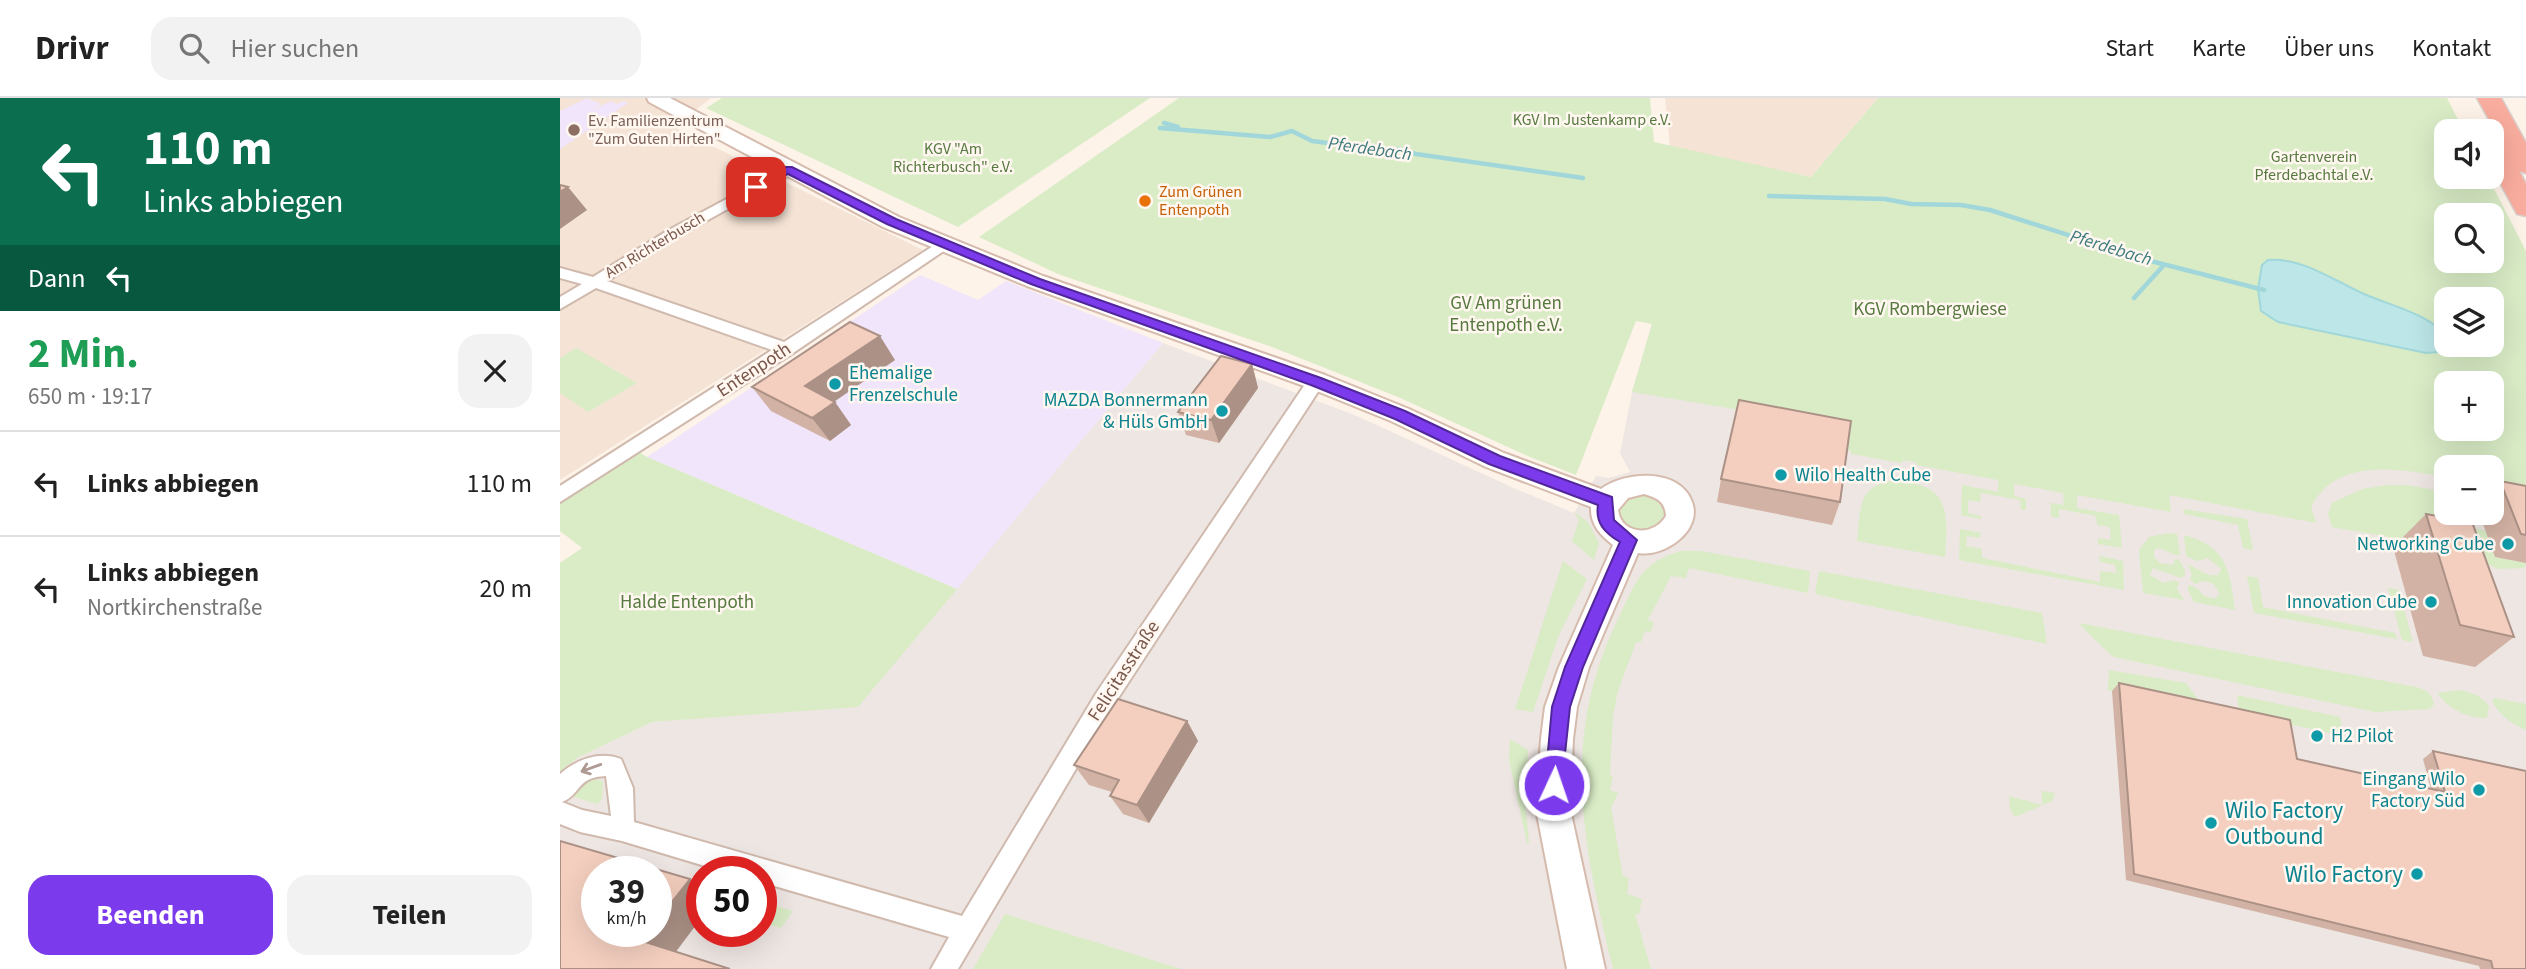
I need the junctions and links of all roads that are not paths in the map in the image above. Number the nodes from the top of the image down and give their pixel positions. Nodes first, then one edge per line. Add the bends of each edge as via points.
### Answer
1 (656, 98) edge
2 (2468, 98) edge
3 (2493, 109) edge
4 (2526, 164) edge
5 (2504, 167) edge
6 (788, 170) junction
7 (2526, 208) edge
8 (946, 244) junction
9 (560, 273) edge
10 (594, 282) junction
11 (560, 304) edge
12 (787, 349) junction
13 (1316, 381) junction
14 (560, 495) edge
15 (1606, 502) junction
16 (1629, 540) junction
17 (560, 792) edge
18 (560, 812) edge
19 (622, 830) junction
20 (967, 930) junction
21 (944, 969) edge
22 (1586, 969) edge

1 - 6 main road
2 - 3 highway
3 - 4 highway
5 - 7 highway
6 - 8 main road
6 - 10 street, Am Richterbusch
8 - 12 street, Entenpoth
8 - 13 main road via 1104,307
9 - 10 street
10 - 11 street, Am Richterbusch
10 - 12 street
12 - 14 street, Entenpoth
13 - 15 main road via 1494,460
13 - 20 street, Felicitasstraße via 1105,699
15 - 16 main road via 1607,522
15 - 16 main road via 1624,486 1644,484 1662,489 1676,500 1680,522 1670,535 1651,542
16 - 22 main road via 1574,667 1557,738 1553,808
19 -> 17 street via 622,788 613,766 589,767
18 - 19 street
19 - 20 street
20 - 21 street, Felicitasstraße

